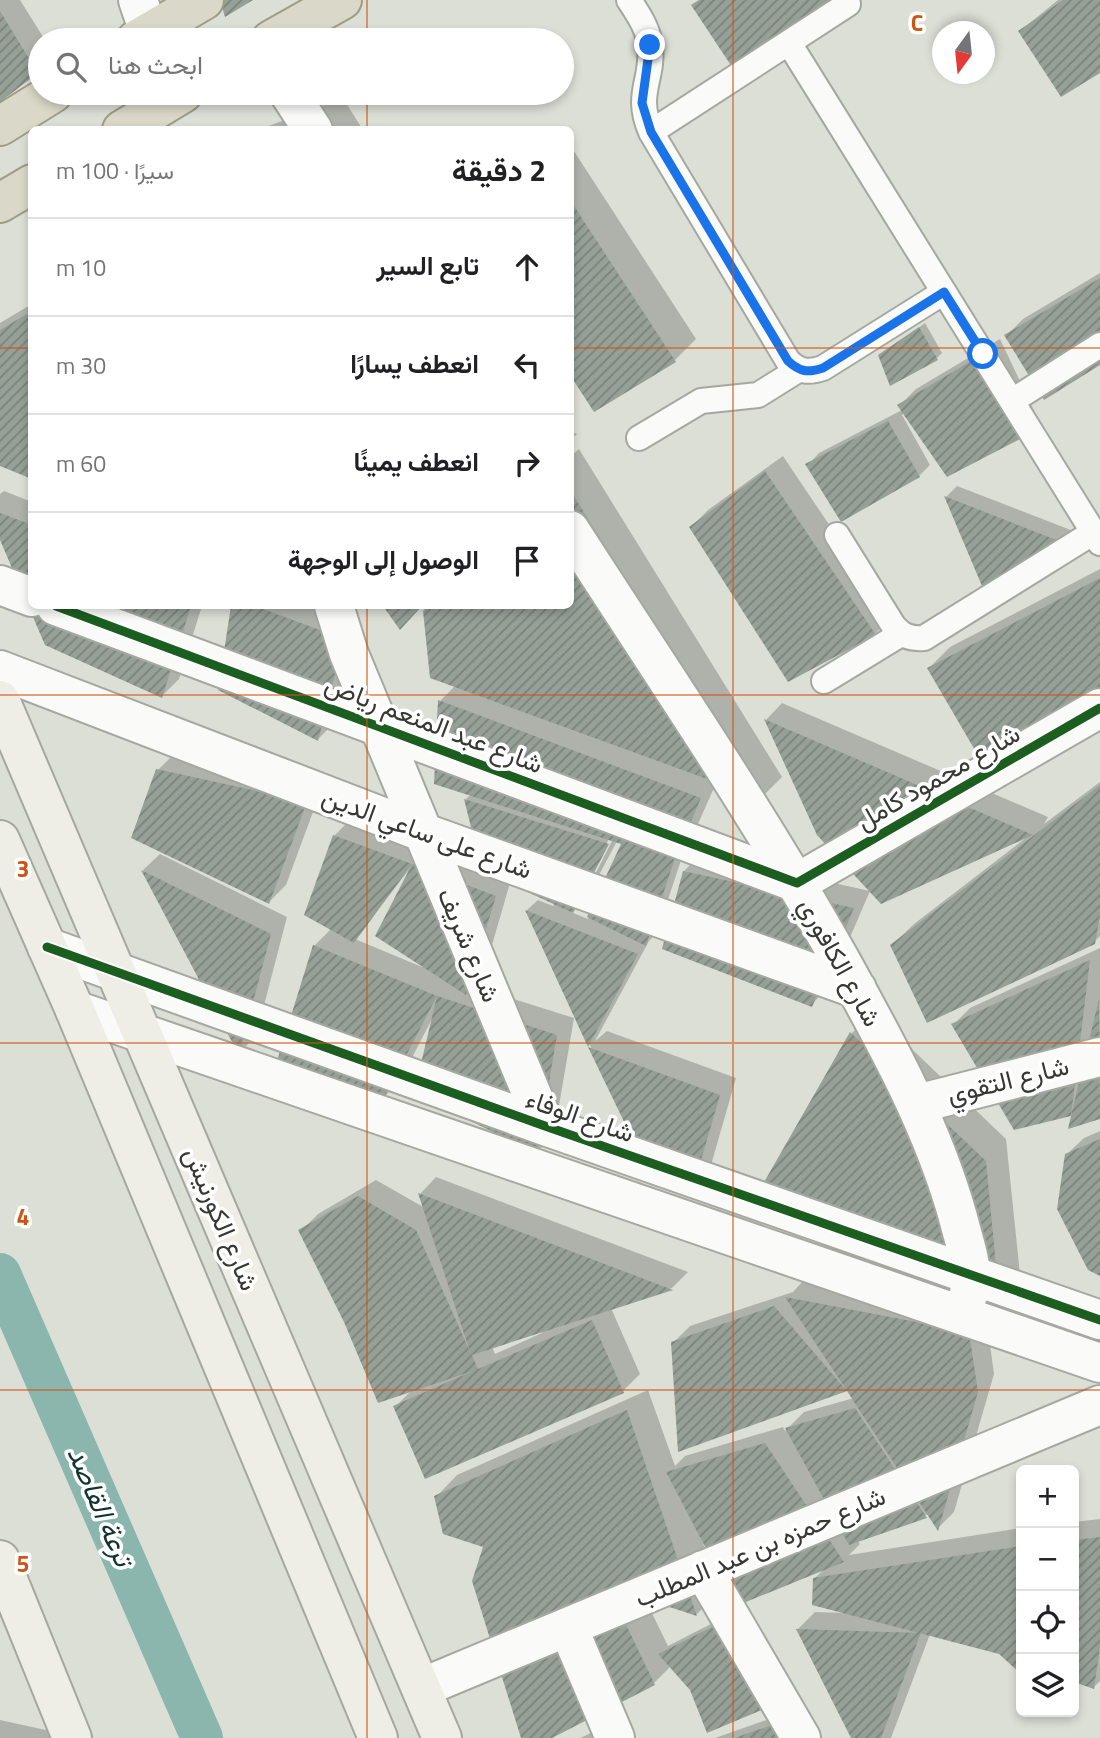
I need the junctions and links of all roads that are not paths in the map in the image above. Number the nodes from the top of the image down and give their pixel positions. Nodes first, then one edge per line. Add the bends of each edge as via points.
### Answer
1 (204, 0) edge
2 (342, 0) edge
3 (629, 0) edge
4 (848, 4) dead end
5 (141, 24) edge
6 (292, 28) edge
7 (789, 43) junction
8 (34, 105) edge
9 (163, 105) edge
10 (297, 105) edge
11 (0, 126) edge
12 (129, 126) edge
13 (310, 126) edge
14 (651, 132) junction
15 (28, 186) edge
16 (0, 203) edge
17 (944, 292) junction
18 (1100, 345) edge
19 (798, 370) junction
20 (1012, 401) junction
21 (639, 438) dead end
22 (836, 535) dead end
23 (574, 536) edge
24 (1097, 538) edge
25 (0, 585) edge
26 (28, 596) edge
27 (64, 609) edge
28 (335, 609) edge
29 (901, 634) junction
30 (0, 670) edge
31 (824, 681) dead end
32 (0, 700) edge
33 (1100, 708) edge
34 (378, 724) junction
35 (422, 832) junction
36 (0, 840) edge
37 (797, 883) junction
38 (47, 947) junction
39 (119, 974) junction
40 (857, 989) junction
41 (75, 1010) junction
42 (142, 1033) junction
43 (1100, 1057) edge
44 (917, 1104) junction
45 (545, 1126) junction
46 (973, 1275) junction
47 (964, 1316) junction
48 (1100, 1320) edge
49 (1100, 1363) edge
50 (1100, 1405) edge
51 (703, 1570) junction
52 (3, 1575) edge
53 (568, 1627) junction
54 (421, 1688) junction
55 (72, 1738) edge
56 (378, 1738) edge
57 (442, 1738) edge
58 (615, 1738) edge
59 (800, 1738) edge

1 - 5 highway
2 - 6 highway
3 - 14 lane via 650,45 642,103
4 - 7 lane
7 - 14 lane
7 - 17 lane
8 - 11 highway
9 - 12 highway
10 - 13 street
14 - 19 lane via 788,361
15 - 16 highway
17 - 19 lane via 823,368
17 - 20 lane
18 - 20 lane
19 - 21 lane via 758,395 701,401
20 - 24 lane
22 - 29 lane
23 - 37 street, شارع الكافوري
24 - 29 lane via 924,638
25 - 26 street
27 - 34 street, شارع عبد المنعم رياض
28 - 34 street, شارع شريف
29 - 31 lane
30 - 35 street, شارع على ساعي الدين
32 - 39 main road, شارع الكورنيش
33 - 37 street, شارع محمود كامل
34 - 35 street, شارع شريف
34 - 37 street, شارع عبد المنعم رياض
35 - 40 street, شارع على ساعي الدين
35 - 45 street, شارع شريف
36 - 38 main road, شارع الكورنيش
37 - 40 street, شارع الكافوري
38 - 39 street, شارع الوفاء
38 - 41 main road, شارع الكورنيش
39 - 42 main road, شارع الكورنيش
39 - 45 street, شارع الوفاء
40 - 44 street, شارع الكافوري
41 - 42 street
41 - 56 main road, شارع الكورنيش
42 - 47 street
42 - 54 main road, شارع الكورنيش
43 - 44 street, شارع التقوي
44 - 46 street, شارع الكافوري via 953,1199
45 - 46 street, شارع الوفاء
46 - 47 street, شارع الكافوري
46 - 48 street, شارع الوفاء
47 - 49 street
50 - 51 street, شارع حمزه بن عبد المطلب
51 - 53 street, شارع حمزه بن عبد المطلب
51 - 59 street
52 - 55 main road
53 - 54 street, شارع حمزه بن عبد المطلب
53 - 58 street
54 - 57 main road, شارع الكورنيش

